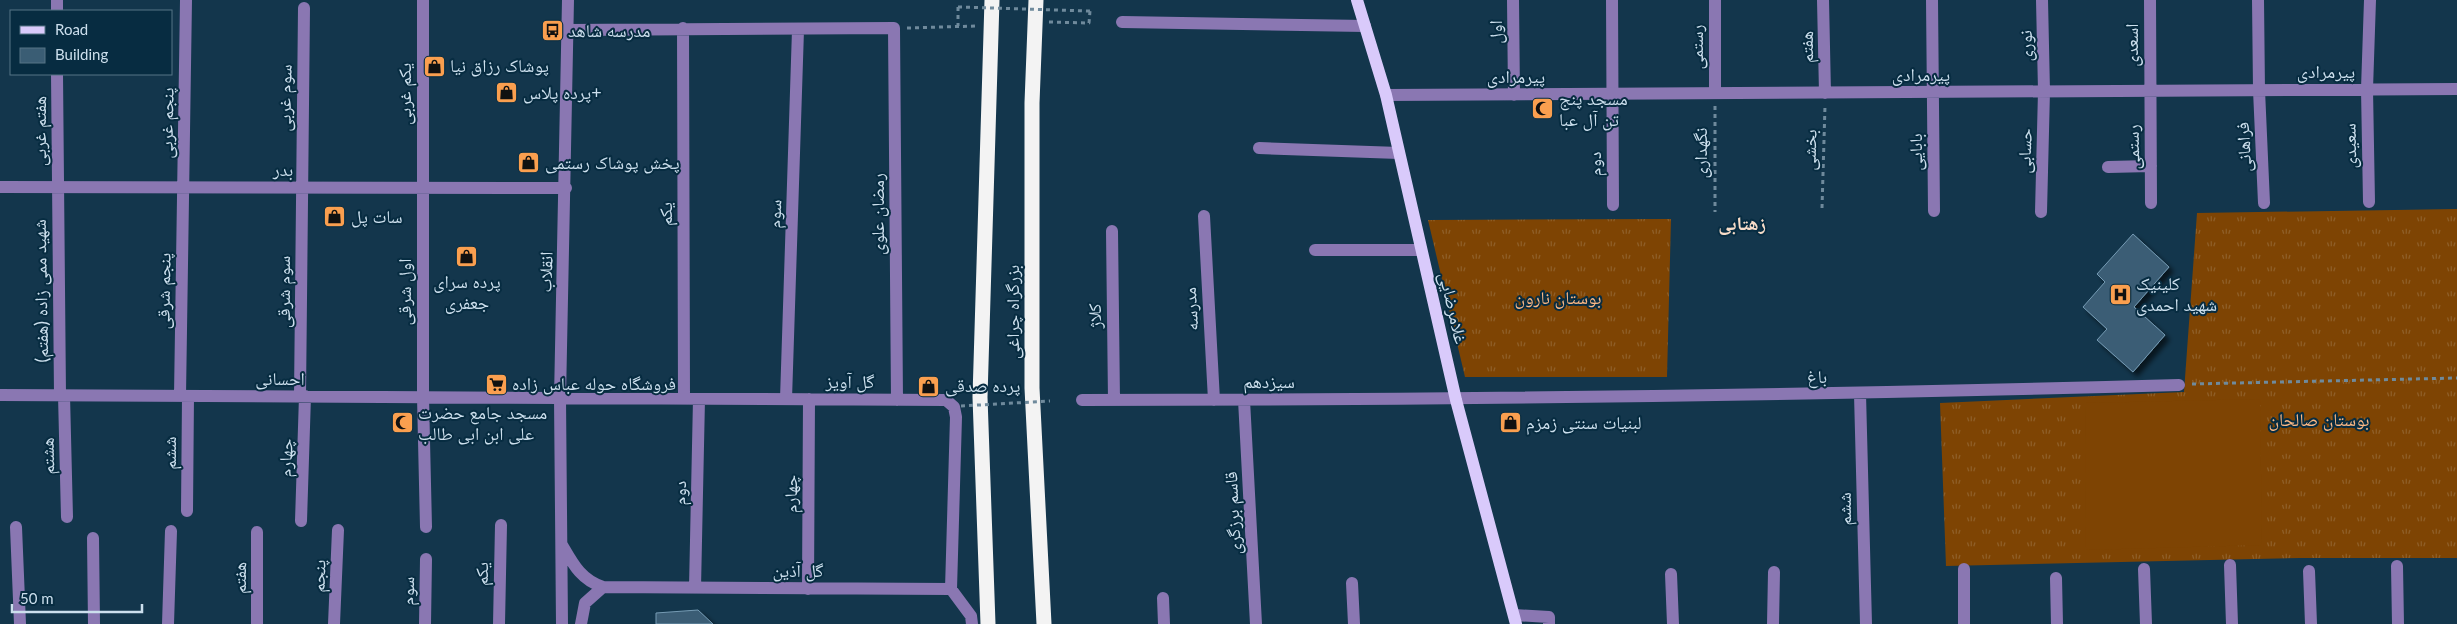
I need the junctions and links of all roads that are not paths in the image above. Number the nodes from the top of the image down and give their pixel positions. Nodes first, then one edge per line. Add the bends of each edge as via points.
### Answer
1 (186, 0) edge
2 (423, 0) edge
3 (568, 0) edge
4 (992, 0) edge
5 (1036, 0) edge
6 (1358, 0) edge
7 (1513, 0) edge
8 (1612, 0) edge
9 (1715, 0) edge
10 (1824, 0) edge
11 (1932, 0) edge
12 (2042, 0) edge
13 (2150, 0) edge
14 (2258, 0) edge
15 (2370, 0) edge
16 (304, 8) dead end
17 (1122, 22) dead end
18 (1364, 26) junction
19 (683, 28) junction
20 (568, 30) junction
21 (798, 30) junction
22 (57, 75) edge
23 (2367, 89) junction
24 (2457, 89) edge
25 (2259, 90) junction
26 (2044, 91) junction
27 (2150, 91) junction
28 (1933, 92) junction
29 (1715, 93) junction
30 (1826, 93) junction
31 (1612, 94) junction
32 (1386, 95) junction
33 (1514, 95) junction
34 (1259, 148) dead end
35 (1399, 153) junction
36 (2151, 166) junction
37 (2108, 167) dead end
38 (0, 187) edge
39 (58, 187) junction
40 (183, 188) junction
41 (302, 188) junction
42 (422, 188) junction
43 (566, 188) junction
44 (2369, 202) dead end
45 (2151, 203) dead end
46 (1612, 204) dead end
47 (2264, 204) dead end
48 (1934, 211) dead end
49 (2040, 212) dead end
50 (1204, 216) dead end
51 (1112, 231) dead end
52 (1316, 250) dead end
53 (1421, 250) junction
54 (2179, 384) road end
55 (0, 394) edge
56 (1860, 394) junction
57 (62, 395) junction
58 (184, 396) junction
59 (303, 396) junction
60 (423, 397) junction
61 (560, 398) junction
62 (699, 398) junction
63 (684, 399) junction
64 (786, 399) junction
65 (810, 399) junction
66 (897, 400) junction
67 (1082, 400) dead end
68 (1114, 400) junction
69 (1214, 400) junction
70 (1244, 400) junction
71 (1456, 400) junction
72 (187, 511) dead end
73 (67, 517) dead end
74 (301, 521) dead end
75 (501, 525) dead end
76 (16, 527) dead end
77 (426, 527) dead end
78 (338, 530) dead end
79 (171, 531) dead end
80 (257, 532) dead end
81 (93, 538) dead end
82 (562, 545) junction
83 (426, 559) dead end
84 (2230, 565) dead end
85 (2397, 566) dead end
86 (1964, 569) dead end
87 (2144, 569) dead end
88 (2309, 570) dead end
89 (1774, 572) dead end
90 (1671, 574) dead end
91 (2056, 578) dead end
92 (1352, 583) dead end
93 (603, 587) junction
94 (695, 588) junction
95 (808, 589) junction
96 (952, 589) junction
97 (1163, 598) dead end
98 (1515, 620) edge
99 (20, 624) edge
100 (94, 624) edge
101 (168, 624) edge
102 (258, 624) edge
103 (334, 624) edge
104 (425, 624) edge
105 (499, 624) edge
106 (562, 624) edge
107 (582, 624) edge
108 (972, 624) edge
109 (988, 624) edge
110 (1044, 624) edge
111 (1164, 624) edge
112 (1256, 624) edge
113 (1354, 624) edge
114 (1549, 624) edge
115 (1673, 624) edge
116 (1774, 624) edge
117 (1866, 624) edge
118 (1964, 624) edge
119 (2057, 624) edge
120 (2146, 624) edge
121 (2232, 624) edge
122 (2311, 624) edge
123 (2398, 624) edge

1 - 40 street, پنجم غربی
2 - 42 street, یکم غربی
3 - 20 street, انقلاب
4 - 109 highway, بزرگراه چراغی via 980,397
5 - 110 highway, بزرگراه چراغی via 1032,104 1032,388
6 - 18 main road, غلامرضایی
7 - 33 street, اول
8 - 31 street, دوم
9 - 29 street, رستمی
10 - 30 street, هفتم
11 - 28 street, بابایی
12 - 26 street, نوری
13 - 27 street, اسعدی
14 - 25 street, فراهانی
15 - 23 street, سعیدی
16 - 41 street, سوم غربی
17 - 18 street
18 - 32 main road, غلامرضایی
19 - 20 street
19 - 21 street
19 - 63 street, یکم
20 - 43 street, انقلاب
21 - 64 street, سوم
21 - 66 street, رمضان علوی via 894,28
22 - 39 street, هفتم غربی
23 - 24 street, پیرمرادی
23 - 25 street, پیرمرادی
23 - 44 street, سعیدی
25 - 27 street, پیرمرادی
25 - 47 street, فراهانی
26 - 27 street, پیرمرادی
26 - 28 street, پیرمرادی
26 - 49 street, حسابی
27 - 36 street, رستمی
28 - 30 street, پیرمرادی
28 - 48 street, بابایی
29 - 30 street, پیرمرادی
29 - 31 street, پیرمرادی
31 - 33 street, پیرمرادی
31 - 46 street, دوم
32 - 33 street, پیرمرادی
32 - 35 main road, غلامرضایی
34 - 35 street
35 - 53 main road, غلامرضایی
36 - 37 street
36 - 45 street, رستمی
38 - 39 street, بدر
39 - 40 street, بدر
39 - 57 street, شهید ممی زاده (هفتم)
40 - 41 street, بدر
40 - 58 street, پنجم شرقی
41 - 42 street, بدر
41 - 59 street, سوم شرقی
42 - 43 street, بدر
42 - 60 street, اول شرقی
43 - 61 street, انقلاب
50 - 69 street, مدرسه
51 - 68 street, کلاژ
52 - 53 street
53 - 71 main road, غلامرضایی
54 - 56 street, باغ
55 - 57 street, احسانی
56 - 71 street, باغ
56 - 117 street, ششم
57 - 58 street, احسانی
57 - 73 street, هشتم
58 - 59 street, احسانی
58 - 72 street, ششم
59 - 60 street, احسانی
59 - 74 street, چهارم
60 - 61 street, احسانی
60 - 77 street
61 - 63 street, گل آویز
61 - 82 street, انقلاب
62 - 63 street, گل آویز
62 - 64 street, گل آویز
62 - 94 street, دوم
64 - 65 street, گل آویز
65 - 66 street, گل آویز
65 - 95 street, چهارم
66 - 96 street, گل آویز via 946,400 954,407
67 - 68 street, سیزدهم
68 - 69 street, سیزدهم
69 - 70 street, سیزدهم
70 - 71 street, سیزدهم
70 - 112 street, قاسم برزگری
71 - 98 main road, غلامرضایی
75 - 105 street, یکم
76 - 99 street
78 - 103 street, پنجم
79 - 101 street
80 - 102 street, هفتم
81 - 100 street
82 - 93 street via 582,576
82 - 106 street, انقلاب
83 - 104 street, سوم
84 - 121 street
85 - 123 street
86 - 118 street
87 - 120 street
88 - 122 street
89 - 116 street
90 - 115 street
91 - 119 street
92 - 113 street
93 - 94 street, گل آذین
93 - 107 street via 585,602
94 - 95 street, گل آذین
95 - 96 street, گل آذین
96 - 108 street via 971,616
97 - 111 street
98 - 114 street via 1549,617

